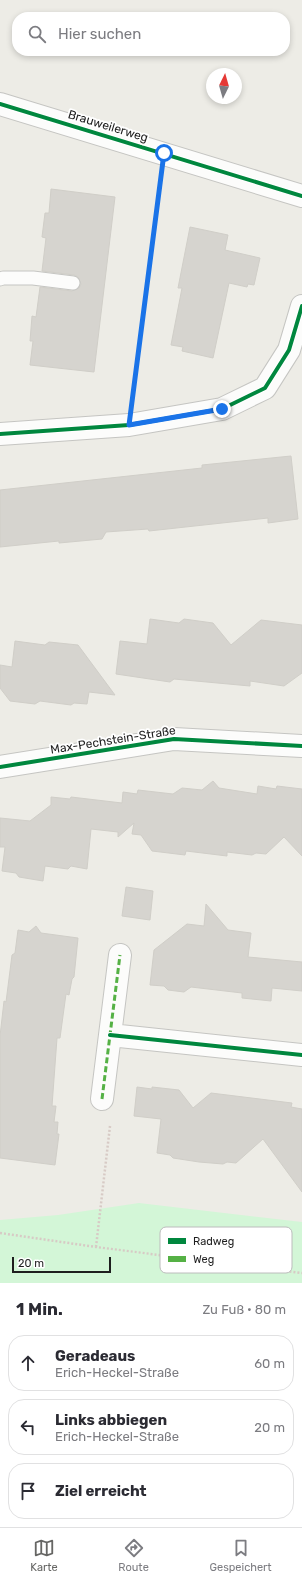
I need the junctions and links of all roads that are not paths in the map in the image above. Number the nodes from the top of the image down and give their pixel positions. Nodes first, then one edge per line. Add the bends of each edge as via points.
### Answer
1 (0, 104) edge
2 (302, 196) edge
3 (0, 279) edge
4 (73, 283) dead end
5 (302, 306) edge
6 (0, 434) edge
7 (302, 746) edge
8 (0, 767) edge
9 (120, 955) dead end
10 (110, 1035) junction
11 (302, 1055) edge
12 (102, 1099) road end

1 - 2 street, Brauweilerweg
3 - 4 lane via 33,278
5 - 6 street via 290,350 265,388 222,409 129,425
7 - 8 street, Max-Pechstein-Straße via 174,738
9 - 10 street
10 - 11 street
10 - 12 street

